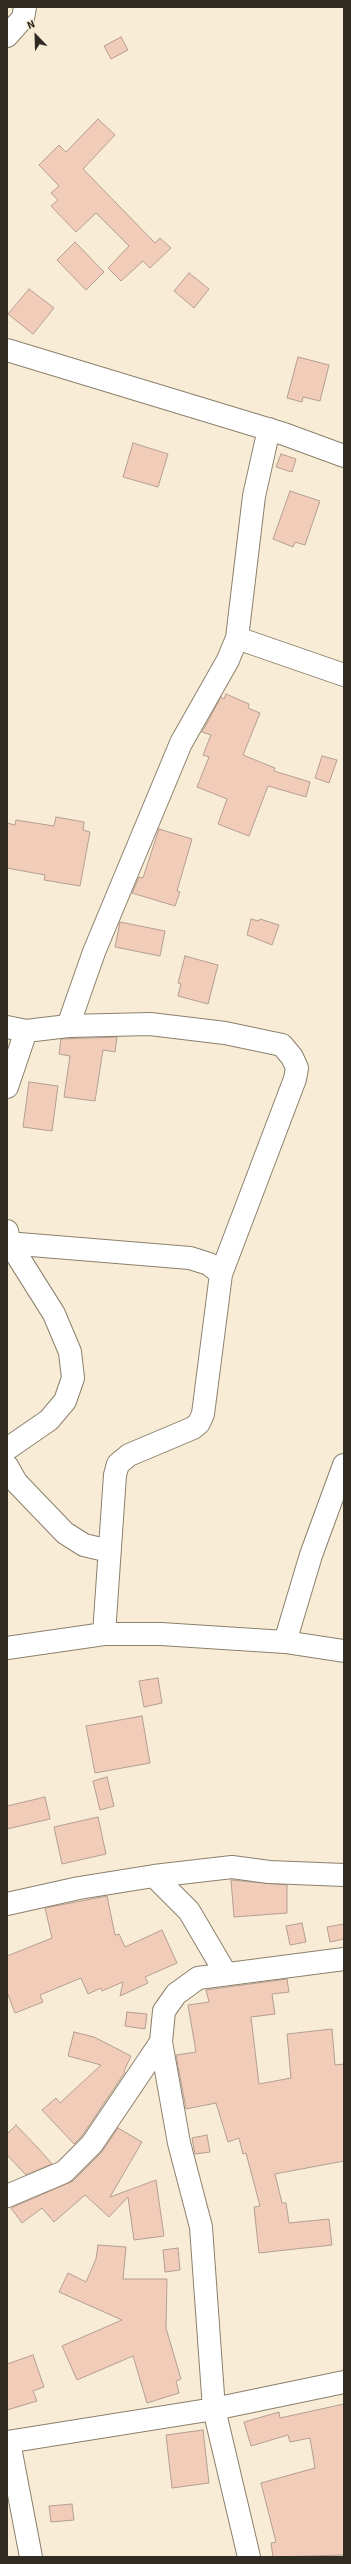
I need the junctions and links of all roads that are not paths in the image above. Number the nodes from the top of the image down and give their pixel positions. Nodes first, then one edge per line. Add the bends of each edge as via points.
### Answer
1 (25, 7) edge
2 (7, 36) edge
3 (7, 350) edge
4 (269, 429) junction
5 (344, 456) edge
6 (237, 638) junction
7 (344, 675) edge
8 (68, 1026) junction
9 (17, 1029) edge
10 (7, 1086) edge
11 (8, 1239) edge
12 (221, 1274) junction
13 (7, 1449) edge
14 (344, 1465) edge
15 (7, 1466) edge
16 (109, 1551) junction
17 (104, 1634) junction
18 (285, 1642) junction
19 (7, 1648) edge
20 (344, 1651) edge
21 (344, 1875) edge
22 (154, 1876) junction
23 (7, 1904) edge
24 (344, 1959) edge
25 (226, 1974) junction
26 (161, 2042) junction
27 (7, 2196) edge
28 (344, 2382) edge
29 (214, 2409) junction
30 (8, 2442) edge
31 (31, 2557) edge
32 (249, 2557) edge

1 - 2 street via 23,18
3 - 4 street
4 - 5 street
4 - 6 street via 254,496
6 - 7 street
6 - 8 street via 228,660 181,743 94,952
8 - 9 street
8 - 12 street via 150,1024 225,1033 282,1045 292,1057 297,1068 295,1079
9 - 10 street
11 - 12 street via 190,1258 209,1264
11 - 13 street via 54,1314 70,1352 73,1378 65,1401 49,1420
12 - 16 street via 203,1414 193,1428 129,1455 118,1464
14 - 18 street via 311,1555
15 - 16 street via 16,1482 65,1533 84,1545
16 - 17 street
17 - 18 street via 219,1636
17 - 19 street
18 - 20 street
21 - 22 street via 269,1872 232,1867
22 - 23 street via 79,1888
22 - 25 street via 189,1911
24 - 25 street
25 - 26 street via 198,1978 176,1994 164,2011
26 - 27 street via 92,2144 64,2172
26 - 29 street via 179,2143 201,2227
28 - 29 street
29 - 30 street
29 - 32 street
30 - 31 street

